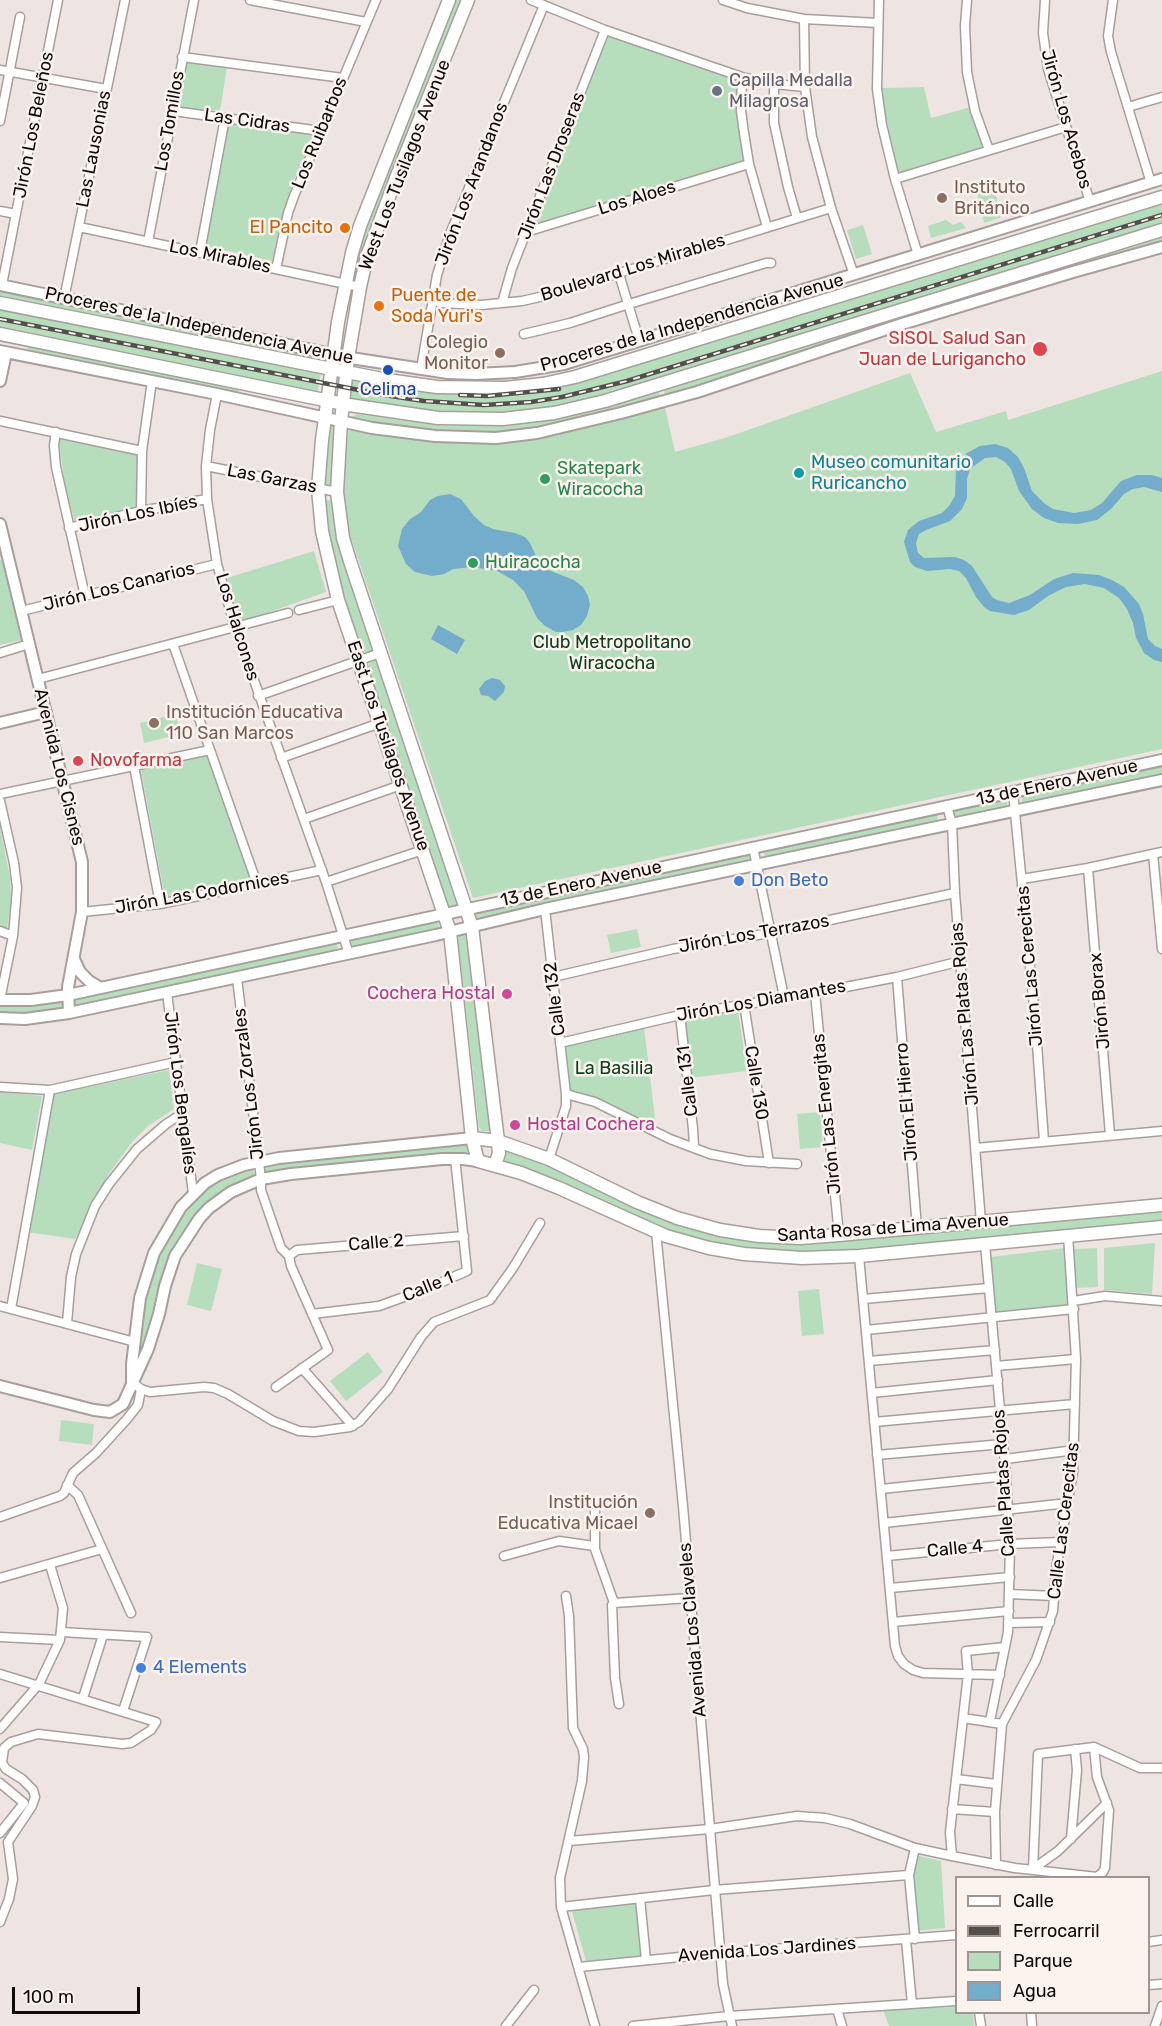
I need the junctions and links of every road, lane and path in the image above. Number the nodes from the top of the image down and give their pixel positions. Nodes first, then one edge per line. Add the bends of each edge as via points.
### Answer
1 (58, 0) edge
2 (125, 0) edge
3 (194, 0) edge
4 (250, 0) edge
5 (376, 0) edge
6 (449, 0) edge
7 (468, 0) edge
8 (531, 0) edge
9 (723, 0) edge
10 (879, 0) edge
11 (967, 0) edge
12 (1045, 0) edge
13 (1113, 0) edge
14 (749, 4) edge
15 (544, 5) junction
16 (20, 17) dead end
17 (804, 19) junction
18 (366, 22) junction
19 (878, 23) junction
20 (605, 30) junction
21 (182, 57) junction
22 (5, 71) edge
23 (742, 77) junction
24 (43, 78) junction
25 (343, 78) junction
26 (774, 84) junction
27 (805, 87) junction
28 (106, 89) junction
29 (1162, 97) edge
30 (1128, 107) junction
31 (173, 111) junction
32 (225, 118) junction
33 (0, 121) edge
34 (1066, 128) junction
35 (321, 130) junction
36 (989, 150) junction
37 (749, 164) junction
38 (895, 179) junction
39 (1162, 179) edge
40 (1151, 183) junction
41 (1162, 197) edge
42 (1090, 202) junction
43 (831, 208) junction
44 (0, 211) edge
45 (16, 214) junction
46 (797, 218) junction
47 (79, 227) junction
48 (767, 227) junction
49 (1162, 230) edge
50 (526, 232) junction
51 (148, 242) junction
52 (1162, 247) edge
53 (200, 252) junction
54 (918, 255) junction
55 (771, 263) dead end
56 (276, 269) junction
57 (619, 274) junction
58 (854, 275) junction
59 (344, 284) junction
60 (1, 285) edge
61 (360, 287) junction
62 (64, 299) junction
63 (432, 299) junction
64 (0, 303) edge
65 (502, 303) junction
66 (629, 304) junction
67 (0, 334) edge
68 (524, 334) dead end
69 (639, 340) junction
70 (3, 352) edge
71 (334, 355) junction
72 (348, 358) junction
73 (421, 369) junction
74 (332, 370) junction
75 (346, 372) junction
76 (0, 381) edge
77 (152, 381) junction
78 (217, 394) junction
79 (327, 402) junction
80 (343, 404) junction
81 (325, 418) junction
82 (0, 421) edge
83 (341, 422) junction
84 (56, 432) junction
85 (142, 451) junction
86 (320, 457) junction
87 (206, 466) junction
88 (337, 474) junction
89 (318, 489) junction
90 (337, 492) junction
91 (207, 499) junction
92 (141, 511) junction
93 (0, 524) edge
94 (69, 528) junction
95 (4, 555) edge
96 (217, 564) junction
97 (85, 596) junction
98 (338, 600) junction
99 (299, 610) dead end
100 (21, 611) junction
101 (288, 613) dead end
102 (235, 627) junction
103 (29, 644) junction
104 (173, 644) junction
105 (0, 653) edge
106 (381, 653) junction
107 (359, 661) junction
108 (38, 679) junction
109 (258, 696) junction
110 (46, 712) junction
111 (0, 723) edge
112 (380, 723) junction
113 (210, 750) junction
114 (281, 758) junction
115 (1162, 760) edge
116 (134, 766) junction
117 (1162, 780) edge
118 (62, 781) junction
119 (401, 785) junction
120 (1013, 792) junction
121 (0, 794) edge
122 (0, 801) edge
123 (947, 806) junction
124 (1016, 811) junction
125 (304, 819) junction
126 (952, 825) junction
127 (753, 847) junction
128 (423, 849) junction
129 (1157, 853) edge
130 (756, 866) junction
131 (1088, 868) junction
132 (322, 870) junction
133 (1022, 879) junction
134 (326, 882) junction
135 (257, 884) junction
136 (956, 893) junction
137 (160, 904) junction
138 (468, 908) junction
139 (545, 909) junction
140 (82, 912) junction
141 (444, 913) junction
142 (472, 927) junction
143 (0, 931) edge
144 (450, 932) junction
145 (770, 933) junction
146 (13, 936) junction
147 (344, 936) junction
148 (1162, 949) edge
149 (349, 954) junction
150 (74, 959) junction
151 (961, 961) junction
152 (553, 977) junction
153 (897, 977) junction
154 (237, 984) junction
155 (102, 988) junction
156 (167, 993) junction
157 (815, 993) junction
158 (68, 995) junction
159 (784, 997) junction
160 (0, 1000) edge
161 (744, 1004) junction
162 (69, 1013) junction
163 (680, 1015) junction
164 (0, 1018) edge
165 (560, 1043) junction
166 (176, 1062) junction
167 (0, 1087) edge
168 (50, 1090) junction
169 (566, 1094) junction
170 (183, 1113) junction
171 (1162, 1131) edge
172 (1110, 1135) junction
173 (472, 1138) junction
174 (498, 1141) junction
175 (1044, 1141) junction
176 (694, 1147) junction
177 (976, 1148) junction
178 (455, 1158) junction
179 (549, 1159) junction
180 (477, 1161) junction
181 (258, 1162) junction
182 (769, 1163) junction
183 (797, 1164) dead end
184 (495, 1165) junction
185 (261, 1179) junction
186 (193, 1193) junction
187 (1162, 1205) edge
188 (981, 1222) junction
189 (540, 1223) dead end
190 (1162, 1227) edge
191 (917, 1228) junction
192 (656, 1232) junction
193 (839, 1235) junction
194 (1068, 1235) junction
195 (464, 1236) junction
196 (985, 1244) junction
197 (289, 1256) junction
198 (859, 1256) junction
199 (989, 1288) junction
200 (863, 1299) junction
201 (1162, 1301) edge
202 (1073, 1305) junction
203 (0, 1306) edge
204 (11, 1309) junction
205 (312, 1314) junction
206 (992, 1318) junction
207 (67, 1323) junction
208 (866, 1330) junction
209 (135, 1342) junction
210 (995, 1350) junction
211 (1076, 1359) junction
212 (869, 1361) junction
213 (996, 1366) junction
214 (303, 1368) junction
215 (998, 1380) junction
216 (0, 1386) edge
217 (136, 1386) junction
218 (276, 1387) dead end
219 (872, 1394) junction
220 (1075, 1404) junction
221 (1000, 1412) junction
222 (874, 1422) junction
223 (353, 1425) junction
224 (1003, 1444) junction
225 (1075, 1450) junction
226 (878, 1455) junction
227 (1005, 1458) junction
228 (1006, 1476) junction
229 (67, 1485) junction
230 (881, 1489) junction
231 (595, 1503) dead end
232 (1068, 1503) junction
233 (1008, 1510) junction
234 (0, 1517) edge
235 (884, 1523) junction
236 (1060, 1542) junction
237 (1010, 1544) junction
238 (594, 1546) junction
239 (102, 1549) junction
240 (504, 1556) dead end
241 (887, 1556) junction
242 (50, 1565) junction
243 (1010, 1577) junction
244 (0, 1578) edge
245 (890, 1588) junction
246 (1009, 1594) junction
247 (566, 1596) dead end
248 (1054, 1596) junction
249 (690, 1598) junction
250 (614, 1603) junction
251 (1009, 1611) junction
252 (131, 1613) dead end
253 (893, 1622) junction
254 (1050, 1622) junction
255 (1008, 1623) junction
256 (103, 1635) junction
257 (61, 1636) junction
258 (0, 1637) edge
259 (1005, 1647) junction
260 (0, 1674) edge
261 (968, 1674) junction
262 (1000, 1675) junction
263 (39, 1684) junction
264 (83, 1698) junction
265 (619, 1704) dead end
266 (123, 1711) junction
267 (963, 1718) junction
268 (990, 1721) junction
269 (1002, 1724) junction
270 (0, 1729) edge
271 (1094, 1747) junction
272 (1075, 1749) junction
273 (1162, 1768) edge
274 (956, 1779) junction
275 (0, 1783) edge
276 (996, 1784) junction
277 (1107, 1803) junction
278 (952, 1809) junction
279 (995, 1812) junction
280 (711, 1829) junction
281 (0, 1833) edge
282 (1071, 1839) junction
283 (568, 1841) junction
284 (915, 1848) junction
285 (952, 1856) junction
286 (996, 1865) junction
287 (1016, 1868) junction
288 (1033, 1869) junction
289 (909, 1875) junction
290 (1055, 1875) edge
291 (1020, 1876) edge
292 (1076, 1876) edge
293 (1098, 1876) edge
294 (714, 1890) junction
295 (640, 1898) junction
296 (561, 1907) junction
297 (0, 1922) edge
298 (955, 1935) edge
299 (911, 1939) junction
300 (720, 1953) junction
301 (646, 1960) junction
302 (579, 1967) junction
303 (534, 1990) dead end
304 (955, 2001) edge
305 (912, 2004) junction
306 (1162, 2006) edge
307 (837, 2009) junction
308 (729, 2016) junction
309 (506, 2026) edge
310 (595, 2026) edge
311 (633, 2026) edge
312 (732, 2026) edge
313 (842, 2026) edge
314 (1155, 2026) edge

1 - 24 street, Jirón Los Beleños
2 - 28 street, Las Lausonias
3 - 21 street, Los Tomillos
4 - 18 street
5 - 18 street, Los Ruibarbos
6 - 59 main road, West Los Tusilagos Avenue via 360,226
7 - 61 main road, West Los Tusilagos Avenue via 385,205
8 - 15 street
9 - 14 street
10 - 19 street
11 - 36 street via 967,72
12 - 34 street, Jirón Los Acebos via 1044,51
13 - 30 street via 1108,36
14 - 17 street
15 - 20 street
15 - 63 street, Jirón Los Arandanos via 450,234
16 - 22 street
17 - 19 street
17 - 27 street
18 - 25 street, Los Ruibarbos
19 - 38 street via 877,89
20 - 23 street
20 - 50 street, Jirón Las Droseras
21 - 25 street
21 - 31 street, Los Tomillos
22 - 24 street
22 - 33 street
23 - 26 street
23 - 37 street via 741,111
24 - 28 street
24 - 45 street, Jirón Los Beleños
25 - 35 street, Los Ruibarbos
26 - 27 street
26 - 46 street via 774,123
27 - 43 street via 812,137
28 - 47 street, Las Lausonias
29 - 30 street
30 - 40 street
31 - 32 street, Las Cidras
31 - 51 street, Los Tomillos
32 - 35 street, Las Cidras
32 - 53 street
34 - 36 street
34 - 42 street, Jirón Los Acebos
35 - 56 street, Los Ruibarbos via 288,213
36 - 38 street
37 - 48 street
37 - 50 street, Los Aloes
38 - 54 street
39 - 40 main road, Proceres de la Independencia Avenue
40 - 42 main road, Proceres de la Independencia Avenue
41 - 75 main road, Proceres de la Independencia Avenue via 558,381 505,388 462,388
42 - 54 main road, Proceres de la Independencia Avenue
43 - 46 street, Boulevard Los Mirables
43 - 58 street
44 - 45 street
45 - 60 street, Jirón Los Beleños
46 - 48 street, Boulevard Los Mirables
47 - 51 street, Los Mirables
47 - 62 street, Las Lausonias
48 - 57 street, Boulevard Los Mirables
49 - 80 main road via 580,408 477,420 411,416
50 - 65 street, Jirón Las Droseras
51 - 53 street, Los Mirables
52 - 83 main road via 902,324 698,392 537,433 495,438 435,436
53 - 56 street, Los Mirables
54 - 58 main road, Proceres de la Independencia Avenue
55 - 66 street
56 - 59 street, Los Mirables
57 - 65 street, Boulevard Los Mirables via 544,296
57 - 66 street
58 - 69 main road, Proceres de la Independencia Avenue
59 - 61 street, Los Mirables
59 - 71 main road, West Los Tusilagos Avenue
60 - 62 main road, Proceres de la Independencia Avenue
61 - 72 main road, West Los Tusilagos Avenue
62 - 71 main road, Proceres de la Independencia Avenue
63 - 65 street, Boulevard Los Mirables via 466,305
63 - 73 street, Jirón Los Arandanos
64 - 74 main road, Proceres de la Independencia Avenue
66 - 68 street
66 - 69 street
67 - 79 main road
69 - 73 main road, Proceres de la Independencia Avenue via 564,364 515,372 476,374
70 - 76 main road
70 - 77 main road
71 - 72 main road, Proceres de la Independencia Avenue
71 - 74 main road, East Los Tusilagos Avenue
72 - 73 main road, Proceres de la Independencia Avenue
72 - 75 main road, West Los Tusilagos Avenue
74 - 75 main road, Proceres de la Independencia Avenue
74 - 79 main road, East Los Tusilagos Avenue
75 - 80 main road, West Los Tusilagos Avenue
77 - 78 main road
77 - 85 street
78 - 81 main road
78 - 87 street, Los Halcones
79 - 80 main road
79 - 81 main road, East Los Tusilagos Avenue
80 - 83 main road, East Los Tusilagos Avenue
81 - 83 main road
81 - 86 main road, East Los Tusilagos Avenue
82 - 84 street
83 - 88 main road, East Los Tusilagos Avenue
84 - 85 street
84 - 94 street via 56,467
85 - 92 street
86 - 88 street via 333,461
86 - 89 main road, East Los Tusilagos Avenue
87 - 89 street, Las Garzas
87 - 91 street, Los Halcones
88 - 90 main road, East Los Tusilagos Avenue
89 - 90 street, Las Garzas
89 - 98 main road, East Los Tusilagos Avenue via 322,531
90 - 106 main road, East Los Tusilagos Avenue via 343,538
91 - 92 street, Jirón Los Ibíes
91 - 96 street, Los Halcones
92 - 94 street, Jirón Los Ibíes
93 - 95 main road, Avenida Los Cisnes
94 - 97 street
95 - 100 main road, Avenida Los Cisnes
96 - 97 street, Jirón Los Canarios
96 - 102 street, Los Halcones
97 - 100 street, Jirón Los Canarios
98 - 99 street
98 - 107 main road, East Los Tusilagos Avenue
100 - 103 main road, Avenida Los Cisnes
101 - 102 street
102 - 104 street
102 - 109 street, Los Halcones
103 - 105 street
103 - 108 main road, Avenida Los Cisnes
104 - 108 street
104 - 113 street
106 - 107 street
106 - 138 main road, East Los Tusilagos Avenue
107 - 109 street
107 - 112 main road, East Los Tusilagos Avenue
108 - 110 main road, Avenida Los Cisnes
109 - 114 street, Los Halcones
110 - 111 main road
110 - 118 main road, Avenida Los Cisnes
112 - 114 street
112 - 119 main road, East Los Tusilagos Avenue
113 - 116 street
113 - 135 street
114 - 125 street, Los Halcones
115 - 120 main road, 13 de Enero Avenue
116 - 118 street
116 - 137 street
117 - 124 main road, 13 de Enero Avenue
118 - 121 street
118 - 140 main road, Avenida Los Cisnes via 82,862
119 - 125 street
119 - 128 main road, East Los Tusilagos Avenue
120 - 123 main road, 13 de Enero Avenue
120 - 124 street, Jirón Las Cerecitas
122 - 146 street via 17,888
123 - 126 street, Jirón Las Platas Rojas
123 - 127 main road, 13 de Enero Avenue
124 - 126 main road, 13 de Enero Avenue
124 - 133 street, Jirón Las Cerecitas
125 - 132 street, Los Halcones
126 - 130 main road, 13 de Enero Avenue
126 - 136 street, Jirón Las Platas Rojas
127 - 130 street
127 - 138 main road, 13 de Enero Avenue
128 - 134 street
128 - 141 main road, East Los Tusilagos Avenue
129 - 131 street
129 - 148 street
130 - 139 main road, 13 de Enero Avenue
130 - 145 street
131 - 133 street
131 - 172 street, Jirón Borax
132 - 134 street, Los Halcones
132 - 135 street, Jirón Las Codornices
133 - 175 street, Jirón Las Cerecitas
134 - 147 street, Los Halcones
135 - 137 street, Jirón Las Codornices
136 - 145 street, Jirón Los Terrazos
136 - 151 street, Jirón Las Platas Rojas
137 - 140 street, Jirón Las Codornices
138 - 141 main road, 13 de Enero Avenue
138 - 142 main road, East Los Tusilagos Avenue
139 - 142 main road, 13 de Enero Avenue
139 - 152 street, Calle 132
140 - 150 main road, Avenida Los Cisnes
141 - 144 main road, East Los Tusilagos Avenue
141 - 147 main road, 13 de Enero Avenue
142 - 144 main road, 13 de Enero Avenue
142 - 174 main road, East Los Tusilagos Avenue
143 - 146 street
144 - 149 main road, 13 de Enero Avenue
144 - 173 main road, East Los Tusilagos Avenue
145 - 152 street, Jirón Los Terrazos via 673,949
145 - 159 street
146 - 160 street
147 - 149 street, Los Halcones
147 - 155 main road, 13 de Enero Avenue
149 - 154 main road, 13 de Enero Avenue
150 - 155 main road via 80,972
150 - 158 main road, Avenida Los Cisnes
151 - 153 street, Jirón Los Diamantes
151 - 177 street, Jirón Las Platas Rojas
152 - 165 street, Calle 132
153 - 157 street, Jirón Los Diamantes
153 - 191 street, Jirón El Hierro
154 - 156 main road, 13 de Enero Avenue
154 - 181 street, Jirón Los Zorzales
155 - 158 main road, 13 de Enero Avenue
156 - 162 main road, 13 de Enero Avenue
156 - 166 street, Jirón Los Bengalíes
157 - 159 street, Jirón Los Diamantes
157 - 193 street, Jirón Las Energitas
158 - 160 main road, 13 de Enero Avenue
158 - 162 main road, Avenida Los Cisnes
159 - 161 street, Jirón Los Diamantes
161 - 163 street, Jirón Los Diamantes
161 - 182 street, Calle 130
162 - 164 main road, 13 de Enero Avenue
163 - 165 street, Jirón Los Diamantes
163 - 176 street, Calle 131
165 - 169 street, Calle 132
166 - 168 street
166 - 170 street, Jirón Los Bengalíes
167 - 168 street
168 - 204 street
169 - 176 street via 595,1102
169 - 179 street, Calle 132 via 566,1106
170 - 186 street, Jirón Los Bengalíes
170 - 207 street via 137,1149 95,1206 76,1254
171 - 172 street
172 - 175 street
173 - 174 main road, Santa Rosa de Lima Avenue
173 - 180 main road, East Los Tusilagos Avenue
173 - 181 main road, Santa Rosa de Lima Avenue
174 - 179 main road, Santa Rosa de Lima Avenue
174 - 184 main road, East Los Tusilagos Avenue
175 - 177 street
176 - 182 street via 730,1158
177 - 188 street, Jirón Las Platas Rojas
178 - 180 main road, Santa Rosa de Lima Avenue
178 - 185 main road, Santa Rosa de Lima Avenue
178 - 195 street, Calle 1
179 - 193 main road, Santa Rosa de Lima Avenue via 638,1202 699,1225 778,1238
180 - 184 main road, Santa Rosa de Lima Avenue
181 - 185 street, Jirón Los Zorzales
181 - 186 main road, Santa Rosa de Lima Avenue via 218,1175
182 - 183 street
184 - 192 main road, Santa Rosa de Lima Avenue via 559,1188
185 - 197 street, Jirón Los Zorzales via 261,1190 281,1248
185 - 217 main road, Santa Rosa de Lima Avenue via 231,1192 204,1213 175,1256
186 - 209 main road, Santa Rosa de Lima Avenue via 154,1253 140,1298
187 - 188 main road, Santa Rosa de Lima Avenue
188 - 191 main road, Santa Rosa de Lima Avenue
189 - 223 street via 490,1300 443,1317 428,1327 388,1389
190 - 194 main road, Santa Rosa de Lima Avenue
191 - 193 main road, Santa Rosa de Lima Avenue
192 - 198 main road, Santa Rosa de Lima Avenue via 744,1254
192 - 249 street, Avenida Los Claveles
194 - 196 main road, Santa Rosa de Lima Avenue
194 - 202 street, Calle Las Cerecitas
195 - 197 street, Calle 2 via 297,1250
195 - 205 street, Calle 1 via 467,1271 379,1306
196 - 198 main road, Santa Rosa de Lima Avenue
196 - 199 street, Calle Platas Rojos
197 - 205 street, Jirón Los Zorzales
198 - 200 street
199 - 200 street
199 - 206 street, Calle Platas Rojos
200 - 208 street
201 - 202 street via 1105,1296
202 - 206 street
202 - 211 street, Calle Las Cerecitas
203 - 204 street
204 - 207 street
205 - 214 street, Jirón Los Zorzales via 327,1350
206 - 208 street
206 - 210 street, Calle Platas Rojos
207 - 209 street
208 - 212 street
209 - 217 main road, Santa Rosa de Lima Avenue via 132,1364
210 - 212 street
210 - 213 street, Calle Platas Rojos
211 - 213 street
211 - 220 street, Calle Las Cerecitas
212 - 219 street
213 - 215 street, Calle Platas Rojos
214 - 218 street
214 - 223 street
215 - 219 street
215 - 221 street, Calle Platas Rojos
216 - 217 main road via 110,1412 123,1404
217 - 223 street via 150,1392 214,1388 299,1431 329,1431
217 - 229 street via 138,1405 73,1473
219 - 222 street
220 - 221 street
220 - 225 street, Calle Las Cerecitas
221 - 222 street
221 - 224 street, Calle Platas Rojos
222 - 226 street
224 - 226 street
224 - 227 street, Calle Platas Rojos
225 - 227 street
225 - 232 street, Calle Las Cerecitas
226 - 230 street
227 - 228 street, Calle Platas Rojos
228 - 230 street
228 - 233 street, Calle Platas Rojos
229 - 234 street via 60,1496
229 - 239 street via 78,1496
230 - 235 street
231 - 238 street
232 - 233 street
232 - 236 street, Calle Las Cerecitas
233 - 235 street
233 - 237 street, Calle Platas Rojos
235 - 241 street
236 - 237 street, Calle 4
236 - 248 street, Calle Las Cerecitas
237 - 241 street, Calle 4
237 - 243 street, Calle Platas Rojos
238 - 240 street via 559,1541
238 - 250 street
239 - 242 street
239 - 252 street
241 - 245 street
242 - 244 street
242 - 257 street via 63,1608
243 - 245 street
243 - 246 street, Calle Platas Rojos
245 - 253 street
246 - 248 street
246 - 251 street, Calle Platas Rojos
247 - 283 street via 573,1728 584,1757
248 - 254 street, Calle Las Cerecitas
249 - 250 street
249 - 280 street, Avenida Los Claveles
250 - 265 street via 612,1627
251 - 253 street
251 - 255 street, Calle Platas Rojos
253 - 261 street via 895,1646 904,1664 923,1673
254 - 255 street
254 - 269 street, Calle Las Cerecitas via 1036,1660
255 - 259 street, Calle Platas Rojos
256 - 257 street
256 - 264 street
256 - 266 street via 147,1637
257 - 258 street
257 - 263 street
259 - 261 street via 966,1651
259 - 262 street, Calle Platas Rojos
260 - 263 street
261 - 262 street
261 - 267 street
262 - 268 street, Calle Platas Rojos
263 - 264 street
263 - 270 street
264 - 266 street
266 - 297 street via 156,1722 131,1743 38,1734 4,1748 2,1763 33,1790 35,1797 8,1842 12,1879
267 - 268 street
267 - 274 street
268 - 269 street
269 - 276 street
271 - 272 street
271 - 273 street via 1140,1768
271 - 277 street via 1097,1777
272 - 282 street
272 - 288 street via 1038,1754
274 - 276 street
274 - 278 street
275 - 281 street via 24,1803
276 - 279 street
277 - 282 street
277 - 293 street via 1105,1868
278 - 279 street
278 - 285 street
279 - 286 street
280 - 283 street
280 - 284 street via 798,1816 825,1818
280 - 294 street, Avenida Los Claveles
282 - 288 street
283 - 296 street via 560,1878
284 - 285 street
284 - 289 street
285 - 286 street
286 - 287 street
287 - 288 street
287 - 291 street
288 - 290 street
289 - 294 street
289 - 299 street
290 - 292 street
294 - 295 street
294 - 300 street, Avenida Los Claveles
295 - 296 street
295 - 301 street
296 - 302 street
298 - 299 street, Avenida Los Jardines
299 - 300 street, Avenida Los Jardines
299 - 305 street
300 - 301 street, Avenida Los Jardines
300 - 308 street, Avenida Los Claveles
301 - 302 street, Avenida Los Jardines
302 - 310 street
303 - 309 street
304 - 305 street
305 - 307 street
306 - 314 street
307 - 308 street
307 - 313 street
308 - 311 street
308 - 312 street, Avenida Los Claveles

